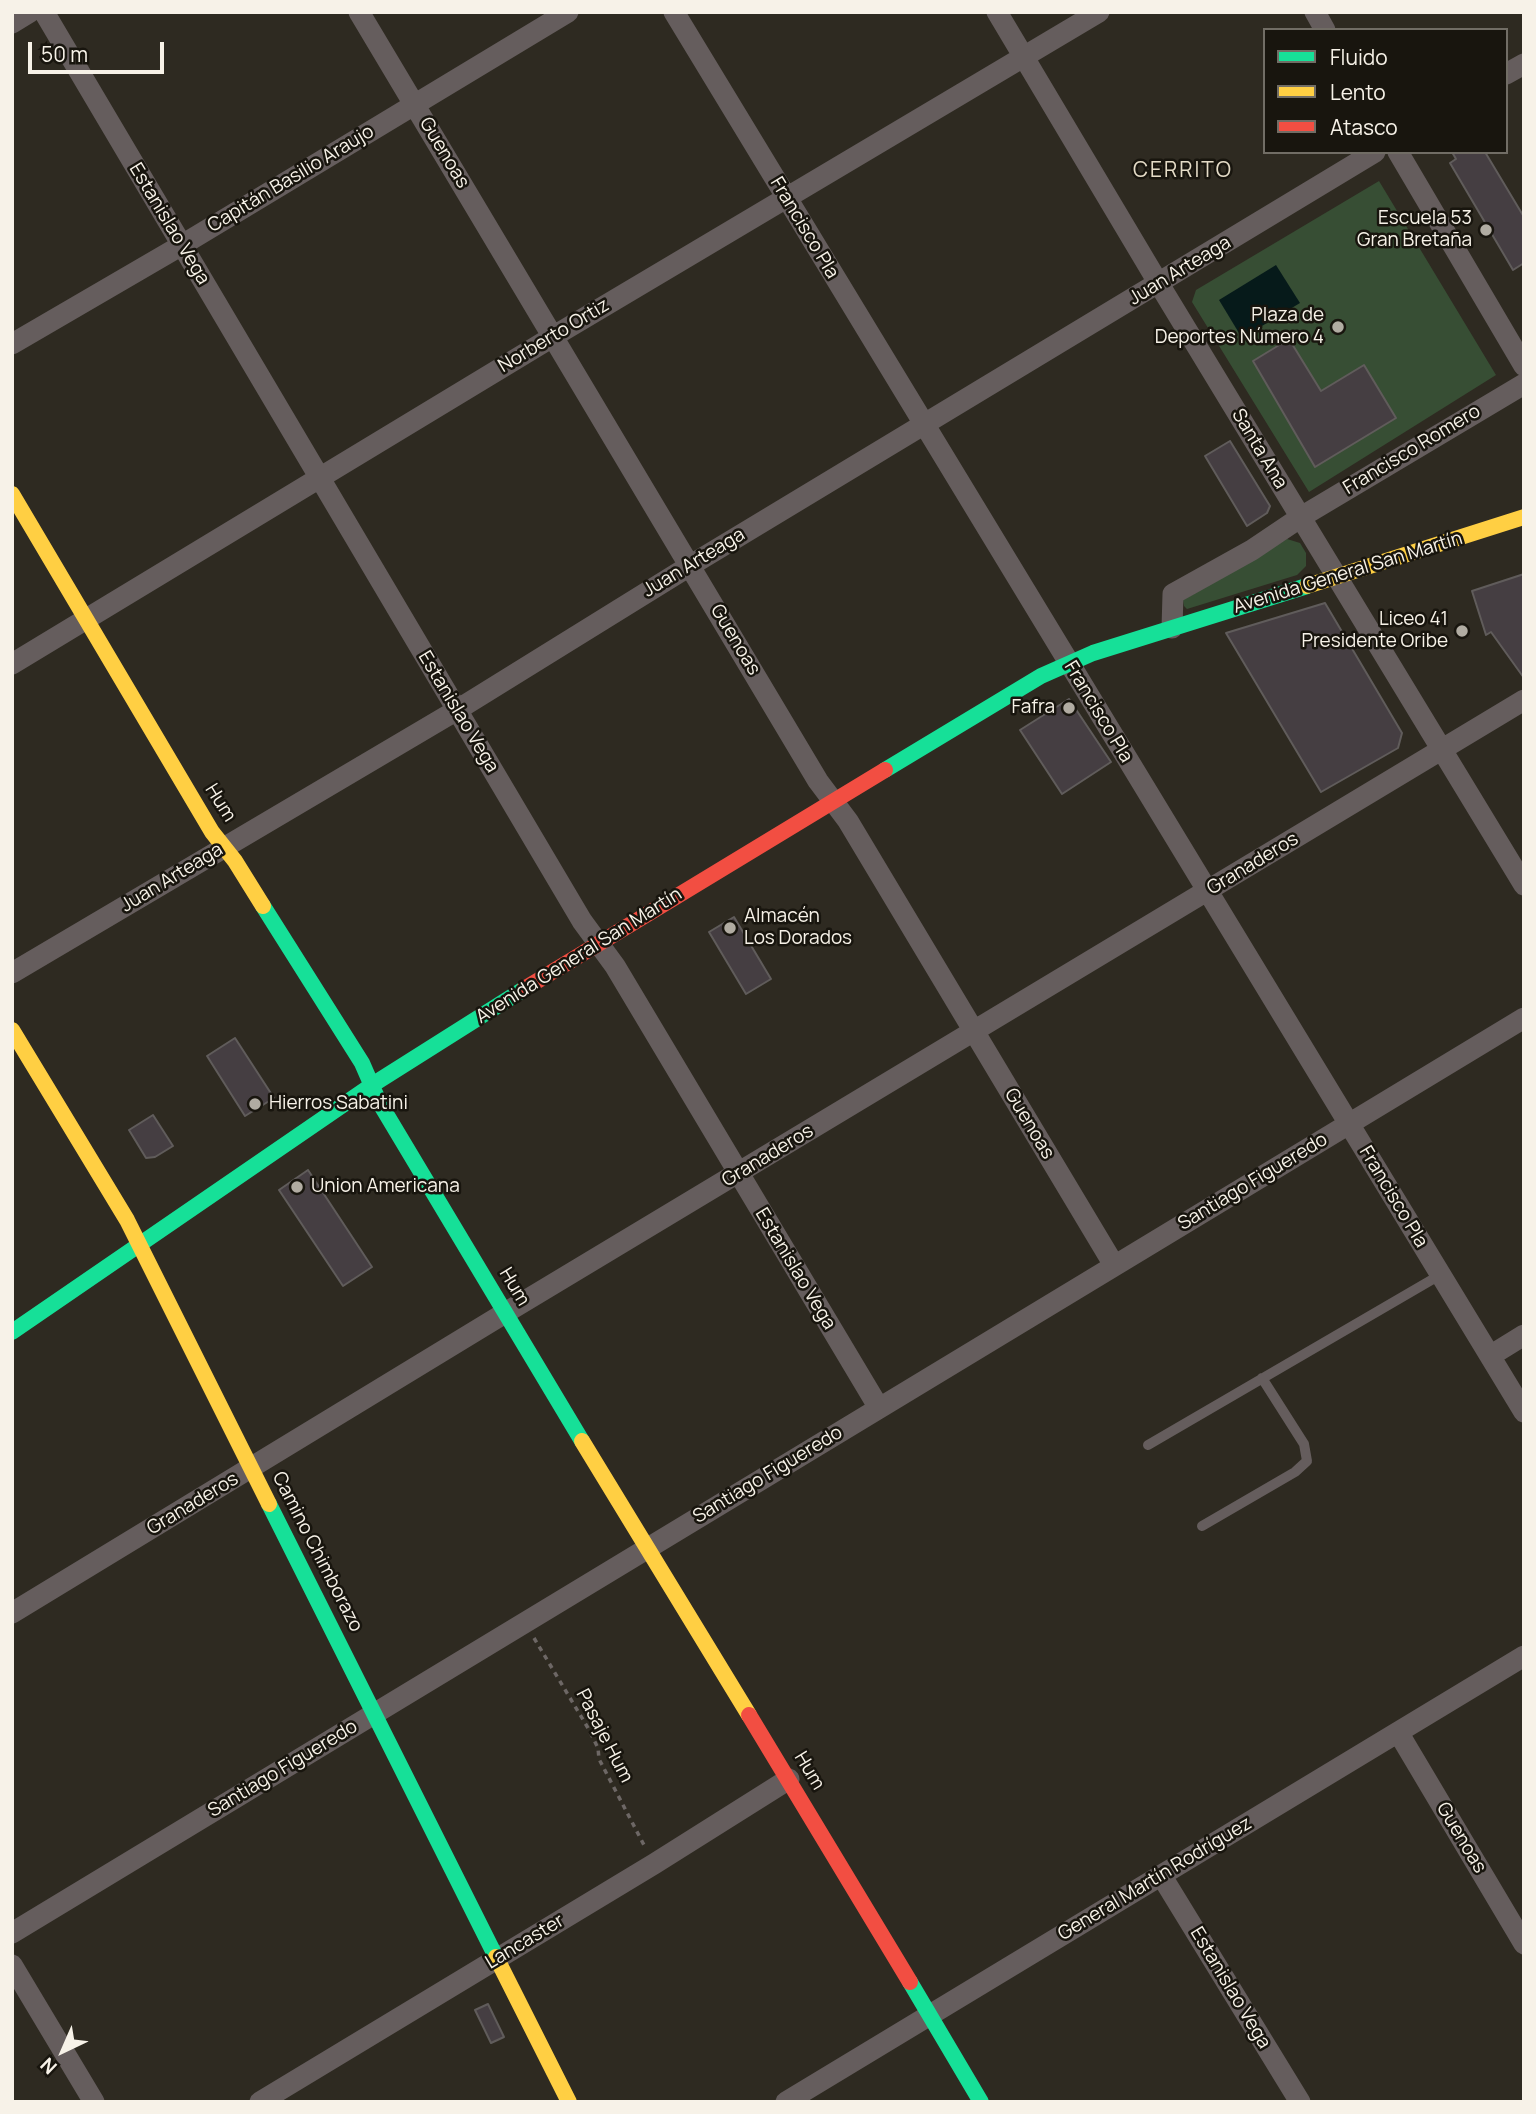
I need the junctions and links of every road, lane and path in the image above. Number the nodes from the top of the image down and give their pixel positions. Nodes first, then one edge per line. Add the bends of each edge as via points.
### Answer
1 (30, 12) edge
2 (44, 12) edge
3 (359, 12) edge
4 (568, 12) edge
5 (674, 12) edge
6 (997, 12) edge
7 (1099, 12) edge
8 (1315, 12) edge
9 (12, 23) edge
10 (1324, 28) edge
11 (1024, 58) junction
12 (1524, 64) edge
13 (1508, 73) edge
14 (414, 104) junction
15 (1372, 154) edge
16 (1399, 154) edge
17 (787, 199) junction
18 (182, 245) junction
19 (1158, 284) junction
20 (554, 336) junction
21 (12, 344) edge
22 (1524, 366) edge
23 (1524, 383) edge
24 (924, 426) junction
25 (318, 478) junction
26 (12, 494) edge
27 (1301, 517) junction
28 (1524, 517) edge
29 (691, 565) junction
30 (1336, 576) junction
31 (87, 619) junction
32 (1172, 628) junction
33 (1068, 663) junction
34 (12, 664) edge
35 (1524, 700) edge
36 (457, 710) junction
37 (1442, 749) junction
38 (833, 800) junction
39 (224, 847) junction
40 (1524, 885) edge
41 (1208, 891) junction
42 (598, 943) junction
43 (12, 973) edge
44 (1524, 1018) edge
45 (12, 1030) edge
46 (973, 1032) junction
47 (372, 1084) junction
48 (1348, 1124) junction
49 (738, 1174) junction
50 (138, 1243) junction
51 (1114, 1265) junction
52 (1440, 1275) junction
53 (505, 1313) junction
54 (12, 1332) edge
55 (1524, 1335) edge
56 (1490, 1356) junction
57 (1262, 1378) junction
58 (879, 1408) junction
59 (1524, 1412) edge
60 (1148, 1445) dead end
61 (252, 1468) junction
62 (1202, 1526) dead end
63 (647, 1549) junction
64 (12, 1613) edge
65 (525, 1622) junction
66 (1524, 1656) edge
67 (375, 1714) junction
68 (1398, 1732) junction
69 (789, 1779) junction
70 (654, 1864) junction
71 (1161, 1875) junction
72 (12, 1933) edge
73 (1524, 1944) edge
74 (497, 1959) junction
75 (12, 1965) edge
76 (929, 2014) junction
77 (94, 2102) edge
78 (260, 2102) edge
79 (569, 2102) edge
80 (786, 2102) edge
81 (981, 2102) edge
82 (1300, 2102) edge

1 - 9 street
2 - 18 street, Estanislao Vega
3 - 14 street, Guenoas
4 - 14 street, Capitán Basilio Araujo
5 - 17 street, Francisco Pla
6 - 11 street, Santa Ana
7 - 11 street, Norberto Ortiz
8 - 10 street
11 - 17 street, Norberto Ortiz
11 - 19 street, Santa Ana
12 - 13 street
14 - 18 street, Capitán Basilio Araujo
14 - 20 street, Guenoas
15 - 19 street, Juan Arteaga
16 - 22 street
17 - 20 street, Norberto Ortiz
17 - 24 street, Francisco Pla
18 - 21 street, Capitán Basilio Araujo
18 - 25 street, Estanislao Vega
19 - 24 street, Juan Arteaga
19 - 27 street, Santa Ana
20 - 25 street, Norberto Ortiz
20 - 29 street, Guenoas
23 - 27 street, Francisco Romero
24 - 29 street, Juan Arteaga
24 - 33 street, Francisco Pla
25 - 31 street, Norberto Ortiz
25 - 36 street, Estanislao Vega
26 - 31 street, Hum
27 - 30 street, Santa Ana
27 - 32 street via 1174,594
28 - 30 street, Avenida General San Martín
29 - 36 street, Juan Arteaga
29 - 38 street, Guenoas
30 - 32 street, Avenida General San Martín
30 - 37 street, Santa Ana
31 - 34 street, Norberto Ortiz
31 - 39 street, Hum
32 - 33 street, Avenida General San Martín
33 - 38 street, Avenida General San Martín
33 - 41 street, Francisco Pla
35 - 37 street, Granaderos
36 - 39 street, Juan Arteaga
36 - 42 street, Estanislao Vega
37 - 40 street, Santa Ana
37 - 41 street, Granaderos
38 - 42 street, Avenida General San Martín
38 - 46 street, Guenoas
39 - 43 street, Juan Arteaga
39 - 47 street, Hum
41 - 46 street, Granaderos
41 - 48 street, Francisco Pla
42 - 47 street, Avenida General San Martín
42 - 49 street, Estanislao Vega
44 - 48 street, Santiago Figueredo
45 - 50 street, Camino Chimborazo
46 - 49 street, Granaderos
46 - 51 street, Guenoas
47 - 50 street, Avenida General San Martín
47 - 53 street, Hum
48 - 51 street, Santiago Figueredo
48 - 52 street, Francisco Pla
49 - 53 street, Granaderos
49 - 58 street, Estanislao Vega
50 - 54 street, Avenida General San Martín
50 - 61 street, Camino Chimborazo
51 - 58 street, Santiago Figueredo
52 - 56 street, Francisco Pla
52 - 57 lane
53 - 61 street, Granaderos
53 - 63 street, Hum
55 - 56 street
56 - 59 street, Francisco Pla
57 - 60 lane
57 - 62 lane via 1304,1444 1307,1461
58 - 63 street, Santiago Figueredo
61 - 64 street, Granaderos
61 - 67 street, Camino Chimborazo
63 - 65 street, Santiago Figueredo
63 - 69 street, Hum
65 - 67 street, Santiago Figueredo
65 - 70 path, Pasaje Hum via 589,1728 599,1759
66 - 68 street, General Martín Rodríguez
67 - 72 street, Santiago Figueredo
67 - 74 street, Camino Chimborazo
68 - 71 street, General Martín Rodríguez
68 - 73 street, Guenoas
69 - 70 street, Lancaster
69 - 76 street, Hum
70 - 74 street, Lancaster
71 - 76 street, General Martín Rodríguez
71 - 82 street, Estanislao Vega
74 - 78 street, Lancaster
74 - 79 street, Camino Chimborazo
75 - 77 street
76 - 80 street, General Martín Rodríguez
76 - 81 street, Hum

